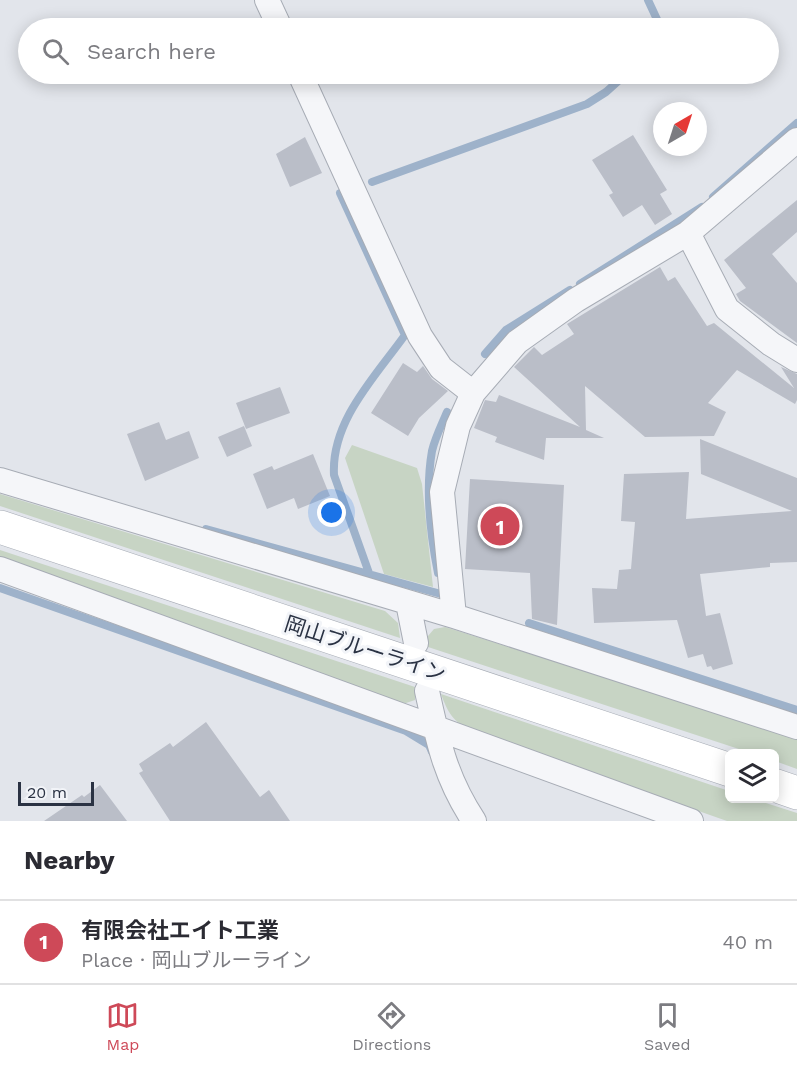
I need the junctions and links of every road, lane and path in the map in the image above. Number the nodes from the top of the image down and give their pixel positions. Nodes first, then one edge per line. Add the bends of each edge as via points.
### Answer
1 (267, 0) edge
2 (275, 18) edge
3 (305, 84) edge
4 (797, 140) edge
5 (688, 233) junction
6 (797, 360) edge
7 (473, 393) junction
8 (0, 480) edge
9 (0, 527) edge
10 (0, 569) edge
11 (408, 603) junction
12 (454, 616) junction
13 (416, 643) dead end
14 (427, 691) dead end
15 (797, 727) edge
16 (435, 728) junction
17 (725, 769) edge
18 (779, 787) edge
19 (797, 793) edge
20 (474, 821) edge
21 (690, 821) edge

1 - 2 street
3 - 7 street via 420,336 441,368
4 - 5 street
5 - 6 street via 727,309
5 - 7 street via 576,300 516,342
7 - 12 street via 458,426 442,492
8 - 11 street
9 - 17 main road, 岡山ブルーライン
10 - 16 street
11 - 12 street
11 - 13 street
12 - 15 street
14 - 16 street
16 - 20 street via 443,763
16 - 21 street
18 - 19 main road

